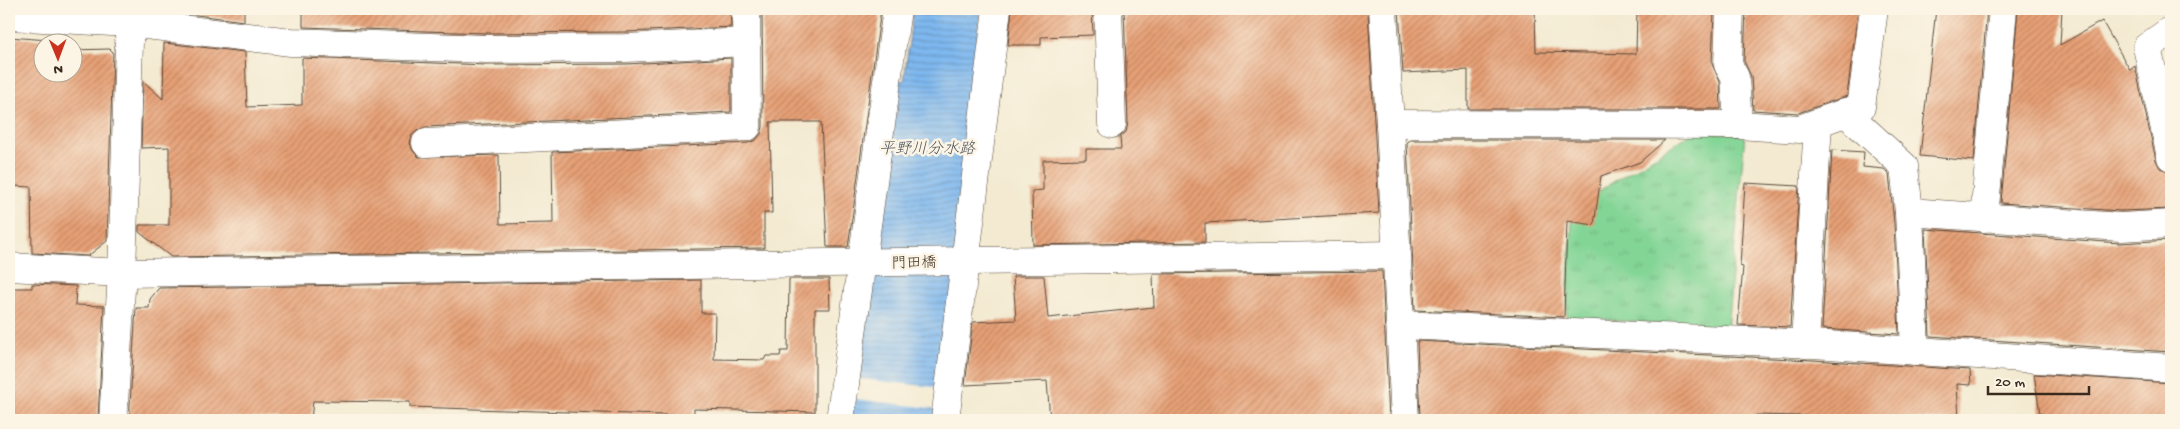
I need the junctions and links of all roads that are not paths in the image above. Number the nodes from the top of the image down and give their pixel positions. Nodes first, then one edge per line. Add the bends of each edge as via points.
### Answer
1 (746, 9) edge
2 (896, 9) edge
3 (997, 9) edge
4 (1108, 9) edge
5 (1383, 9) edge
6 (1730, 9) edge
7 (1874, 9) edge
8 (2003, 9) edge
9 (9, 16) edge
10 (130, 16) edge
11 (2171, 30) edge
12 (747, 42) junction
13 (1846, 112) junction
14 (1818, 123) junction
15 (1112, 124) dead end
16 (1390, 124) junction
17 (1738, 124) junction
18 (426, 144) dead end
19 (2171, 157) edge
20 (1909, 212) junction
21 (1984, 218) junction
22 (2171, 224) edge
23 (1397, 255) junction
24 (967, 261) junction
25 (862, 262) junction
26 (9, 267) edge
27 (122, 272) junction
28 (1401, 325) junction
29 (1805, 344) junction
30 (1914, 351) junction
31 (2171, 368) edge
32 (112, 420) edge
33 (840, 420) edge
34 (945, 420) edge
35 (1405, 420) edge

1 - 12 street
2 - 25 street
3 - 24 street
4 - 15 street
5 - 16 street
6 - 17 street via 1728,65 1735,77
7 - 13 street via 1861,106
8 - 21 street
9 - 10 street
10 - 12 street via 291,42 486,49 626,48
10 - 27 street
11 - 19 street via 2147,47
12 - 18 street via 747,127
13 - 14 street
13 - 20 street via 1904,166
14 - 17 street via 1800,129
14 - 29 street
16 - 17 street
16 - 23 street
20 - 21 street
20 - 30 street
21 - 22 street via 2122,228
23 - 24 street, 門田橋
23 - 28 street
24 - 25 street, 門田橋
24 - 34 street
25 - 27 street, 門田橋
25 - 33 street
26 - 27 street, 門田橋
27 - 32 street
28 - 29 street
28 - 35 street
29 - 30 street
30 - 31 street

